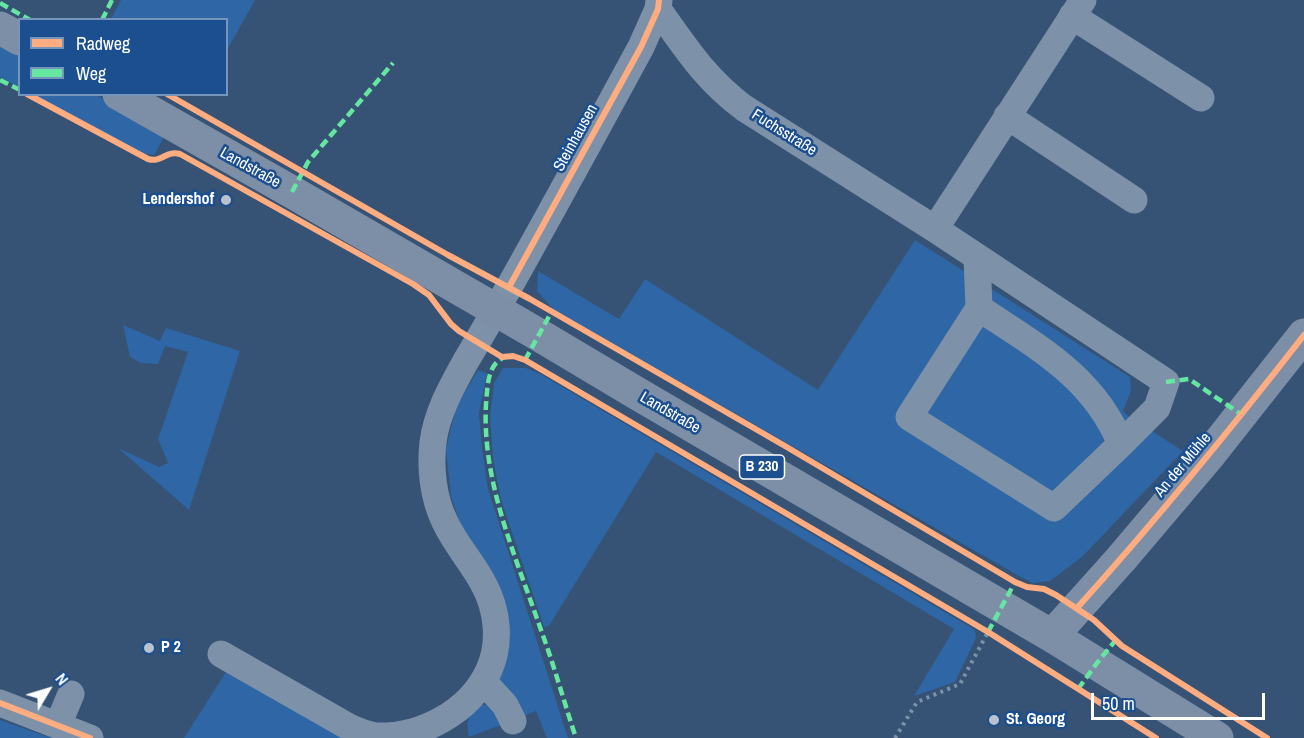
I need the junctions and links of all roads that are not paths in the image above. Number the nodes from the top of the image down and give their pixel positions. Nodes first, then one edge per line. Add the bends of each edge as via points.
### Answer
1 (659, 4) edge
2 (1078, 8) edge
3 (0, 28) edge
4 (18, 38) edge
5 (123, 96) edge
6 (1202, 98) dead end
7 (1007, 116) junction
8 (1134, 200) dead end
9 (935, 229) junction
10 (977, 258) junction
11 (979, 308) junction
12 (496, 310) junction
13 (1304, 335) edge
14 (1121, 444) junction
15 (1052, 636) junction
16 (221, 654) dead end
17 (483, 681) junction
18 (71, 694) dead end
19 (0, 703) edge
20 (513, 721) dead end
21 (58, 725) junction
22 (457, 727) edge
23 (90, 738) edge
24 (1217, 738) edge

1 - 9 street, Fuchsstraße via 696,63 728,96
1 - 12 street, Steinhausen via 641,47
2 - 6 street
2 - 7 street
3 - 4 main road
5 - 12 main road, Landstraße / B 230
7 - 8 street
7 - 9 street
9 - 10 street, Fuchsstraße
10 - 11 street
10 - 14 street, Fuchsstraße via 1166,382 1157,408
11 - 14 street via 1077,378 1100,404
11 - 14 street via 909,417 1054,508
12 - 15 main road, Landstraße / B 230
12 - 17 street, Steinhausen via 448,394 436,428 432,460 443,519 483,583 494,614 496,644
13 - 15 main road, An der Mühle via 1203,462
15 - 24 main road, Landstraße / B 230
16 - 22 street, Steinhausen via 362,733 377,736
17 - 20 street via 505,705
17 - 22 street, Steinhausen
18 - 21 street
19 - 21 street
21 - 23 street

